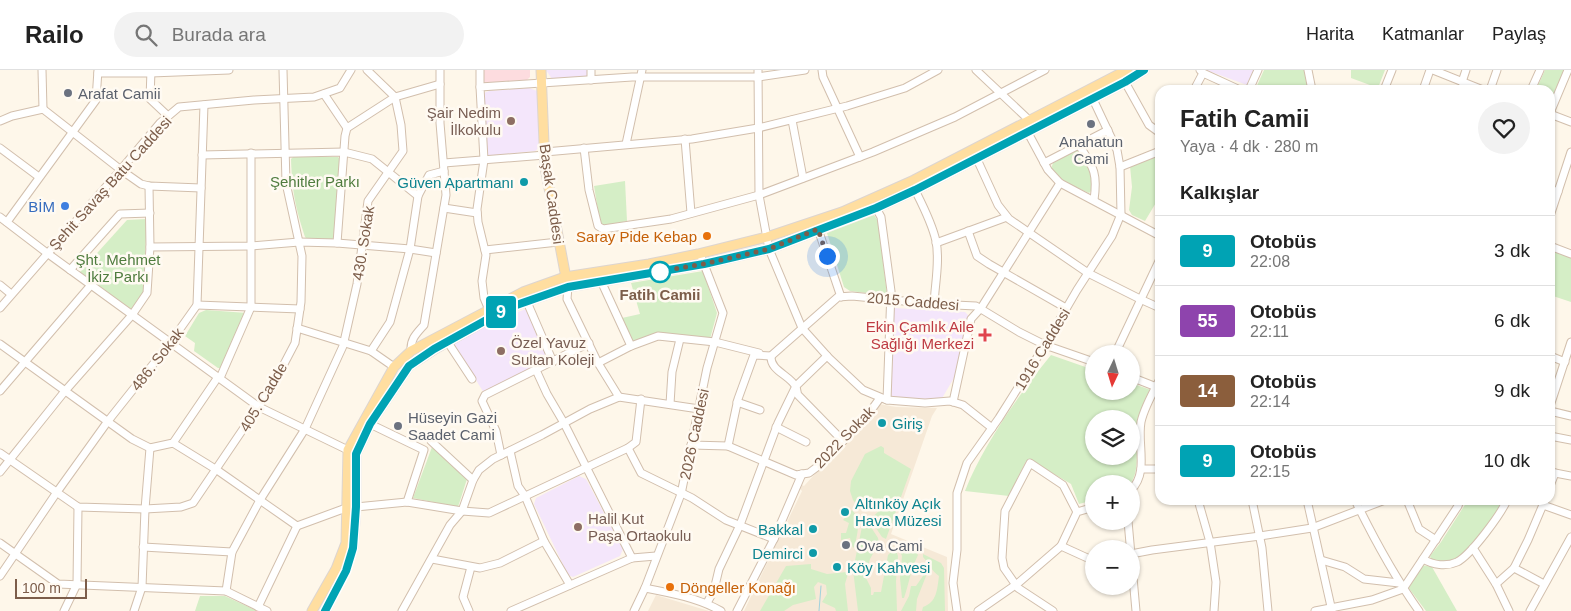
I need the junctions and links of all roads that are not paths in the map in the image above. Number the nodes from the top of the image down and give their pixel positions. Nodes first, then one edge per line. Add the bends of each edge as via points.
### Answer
1 (42, 70) edge
2 (229, 70) edge
3 (283, 70) edge
4 (351, 70) edge
5 (367, 70) edge
6 (440, 70) edge
7 (480, 70) edge
8 (541, 70) edge
9 (591, 70) edge
10 (805, 70) edge
11 (822, 70) edge
12 (938, 70) edge
13 (976, 70) edge
14 (1045, 70) edge
15 (1127, 70) edge
16 (1144, 70) edge
17 (1258, 70) edge
18 (1308, 70) edge
19 (1392, 70) edge
20 (1431, 70) edge
21 (1466, 70) edge
22 (1497, 70) edge
23 (1540, 70) edge
24 (1568, 70) edge
25 (98, 71) edge
26 (151, 72) edge
27 (1201, 72) edge
28 (642, 73) edge
29 (707, 73) edge
30 (758, 74) edge
31 (591, 80) junction
32 (1125, 82) junction
33 (1462, 82) junction
34 (440, 84) junction
35 (542, 84) junction
36 (1196, 85) edge
37 (1229, 85) edge
38 (1251, 85) edge
39 (1311, 85) edge
40 (1386, 85) edge
41 (1425, 85) edge
42 (1470, 85) edge
43 (1492, 85) edge
44 (1533, 85) edge
45 (480, 87) junction
46 (1000, 93) junction
47 (324, 94) junction
48 (1091, 94) junction
49 (395, 98) junction
50 (283, 99) junction
51 (1555, 102) edge
52 (204, 105) junction
53 (837, 108) junction
54 (43, 109) junction
55 (168, 116) junction
56 (1555, 116) edge
57 (792, 120) junction
58 (1029, 120) junction
59 (0, 121) edge
60 (1571, 122) edge
61 (347, 128) junction
62 (758, 128) junction
63 (1155, 129) edge
64 (1108, 130) junction
65 (72, 131) junction
66 (1028, 131) junction
67 (685, 139) junction
68 (626, 144) junction
69 (1079, 145) junction
70 (0, 148) edge
71 (584, 148) junction
72 (285, 152) junction
73 (344, 152) junction
74 (1571, 152) edge
75 (251, 153) junction
76 (545, 153) junction
77 (1155, 153) edge
78 (202, 155) junction
79 (860, 157) junction
80 (976, 157) junction
81 (484, 160) junction
82 (1044, 163) junction
83 (1120, 166) junction
84 (444, 167) junction
85 (121, 170) junction
86 (387, 174) junction
87 (39, 177) junction
88 (803, 178) junction
89 (1060, 183) junction
90 (149, 186) junction
91 (201, 188) junction
92 (915, 190) junction
93 (1555, 191) edge
94 (1558, 192) junction
95 (759, 195) junction
96 (418, 196) junction
97 (1094, 200) junction
98 (1555, 201) edge
99 (444, 208) junction
100 (876, 208) junction
101 (477, 212) junction
102 (150, 213) junction
103 (691, 213) junction
104 (1121, 214) junction
105 (0, 217) edge
106 (1006, 217) junction
107 (7, 222) junction
108 (818, 229) junction
109 (968, 231) junction
110 (1029, 232) junction
111 (1155, 233) edge
112 (768, 237) junction
113 (299, 242) junction
114 (558, 242) junction
115 (337, 243) junction
116 (936, 243) junction
117 (362, 245) junction
118 (251, 246) junction
119 (150, 247) junction
120 (200, 247) junction
121 (1555, 248) edge
122 (410, 249) junction
123 (769, 249) junction
124 (485, 250) junction
125 (47, 253) junction
126 (436, 253) junction
127 (700, 254) junction
128 (1571, 254) edge
129 (704, 264) junction
130 (70, 270) junction
131 (1155, 270) edge
132 (1004, 273) junction
133 (1088, 273) junction
134 (565, 278) junction
135 (601, 281) junction
136 (0, 285) edge
137 (91, 285) junction
138 (568, 287) junction
139 (11, 294) junction
140 (841, 297) junction
141 (1140, 299) junction
142 (891, 300) junction
143 (526, 302) junction
144 (934, 304) junction
145 (197, 305) junction
146 (1155, 306) edge
147 (251, 307) junction
148 (0, 308) edge
149 (981, 308) junction
150 (1066, 308) junction
151 (300, 309) junction
152 (489, 310) junction
153 (132, 314) junction
154 (297, 328) junction
155 (802, 328) junction
156 (445, 338) junction
157 (680, 339) junction
158 (715, 342) junction
159 (1571, 342) edge
160 (170, 343) junction
161 (344, 343) junction
162 (589, 343) junction
163 (0, 344) edge
164 (1045, 345) junction
165 (1119, 345) edge
166 (631, 346) junction
167 (372, 351) junction
168 (411, 351) junction
169 (771, 356) junction
170 (827, 356) junction
171 (1555, 358) edge
172 (1085, 359) edge
173 (25, 362) junction
174 (553, 362) junction
175 (1565, 362) junction
176 (598, 363) junction
177 (394, 367) junction
178 (536, 370) junction
179 (1562, 372) junction
180 (1571, 374) edge
181 (219, 378) junction
182 (472, 380) dead end
183 (1140, 380) edge
184 (796, 386) junction
185 (1155, 386) edge
186 (65, 390) junction
187 (0, 391) edge
188 (1555, 392) edge
189 (1155, 394) edge
190 (619, 397) junction
191 (641, 399) junction
192 (883, 399) junction
193 (737, 402) junction
194 (953, 402) junction
195 (670, 404) junction
196 (259, 407) junction
197 (699, 409) junction
198 (760, 410) dead end
199 (1555, 412) edge
200 (1571, 416) edge
201 (108, 421) junction
202 (564, 423) junction
203 (370, 424) junction
204 (776, 428) junction
205 (992, 428) junction
206 (305, 429) junction
207 (1555, 437) edge
208 (1571, 440) edge
209 (843, 441) junction
210 (431, 442) dead end
211 (806, 442) dead end
212 (173, 443) junction
213 (691, 445) junction
214 (728, 446) junction
215 (150, 448) junction
216 (628, 448) junction
217 (510, 451) junction
218 (352, 452) junction
219 (0, 453) edge
220 (501, 455) junction
221 (9, 459) junction
222 (764, 460) junction
223 (585, 468) junction
224 (1141, 469) junction
225 (1155, 469) edge
226 (216, 470) junction
227 (0, 472) edge
228 (1555, 472) edge
229 (802, 474) junction
230 (1139, 475) edge
231 (1571, 476) edge
232 (473, 480) junction
233 (57, 492) junction
234 (681, 494) junction
235 (525, 496) junction
236 (260, 500) junction
237 (407, 502) junction
238 (1199, 505) edge
239 (1253, 505) edge
240 (1308, 505) edge
241 (1357, 505) edge
242 (1371, 505) edge
243 (1409, 505) edge
244 (1458, 505) edge
245 (1504, 505) edge
246 (1543, 505) edge
247 (1550, 505) edge
248 (78, 507) junction
249 (356, 507) junction
250 (346, 508) junction
251 (145, 509) junction
252 (1359, 509) junction
253 (1085, 510) edge
254 (462, 511) junction
255 (1077, 512) junction
256 (1571, 515) edge
257 (740, 525) junction
258 (297, 526) junction
259 (1312, 528) junction
260 (1260, 536) junction
261 (1571, 537) edge
262 (774, 540) junction
263 (1436, 540) junction
264 (544, 541) junction
265 (1210, 542) junction
266 (0, 544) edge
267 (1061, 546) junction
268 (143, 547) junction
269 (1474, 548) junction
270 (232, 552) junction
271 (1140, 553) edge
272 (14, 554) junction
273 (656, 556) junction
274 (1085, 556) edge
275 (632, 558) junction
276 (1423, 558) junction
277 (432, 559) junction
278 (1321, 560) junction
279 (471, 567) junction
280 (1514, 568) junction
281 (0, 576) edge
282 (77, 584) junction
283 (1016, 584) junction
284 (1496, 584) junction
285 (1544, 584) junction
286 (570, 585) junction
287 (1401, 586) junction
288 (142, 587) junction
289 (645, 588) junction
290 (226, 591) junction
291 (1135, 595) edge
292 (707, 603) junction
293 (258, 607) junction
294 (528, 608) edge
295 (986, 609) edge
296 (1331, 610) edge
297 (64, 611) edge
298 (134, 611) edge
299 (267, 611) edge
300 (312, 611) edge
301 (325, 611) edge
302 (402, 611) edge
303 (470, 611) edge
304 (511, 611) edge
305 (634, 611) edge
306 (722, 611) edge
307 (737, 611) edge
308 (957, 611) edge
309 (978, 611) edge
310 (1053, 611) edge
311 (1136, 611) edge
312 (1214, 611) edge
313 (1268, 611) edge
314 (1315, 611) edge
315 (1419, 611) edge
316 (1509, 611) edge
317 (1530, 611) edge

1 - 54 street
2 - 26 street
3 - 50 street, 405. Cadde
4 - 47 street, Şehit Savaş Batu Caddesi via 340,88
5 - 49 street
6 - 34 street
7 - 45 street
8 - 35 main road, Başak Caddesi
9 - 31 street
10 - 30 street
11 - 53 street
12 - 53 street via 905,88
13 - 46 street
14 - 46 street
15 - 48 main road
16 - 32 main road
17 - 38 street
18 - 39 street
19 - 40 street
20 - 33 street
20 - 41 street
21 - 33 street
22 - 43 street
23 - 44 street
24 - 51 street
25 - 26 street
25 - 65 street via 96,100
26 - 55 street via 150,99
27 - 36 street
27 - 37 street
28 - 29 street
28 - 31 street
28 - 68 street
29 - 30 street
30 - 62 street
31 - 35 street
32 - 48 main road
32 - 63 street via 1149,125
33 - 42 street
34 - 49 street
34 - 84 street
35 - 45 street
35 - 76 main road, Başak Caddesi
45 - 81 street
46 - 58 street
46 - 79 street via 955,117
47 - 50 street, Şehit Savaş Batu Caddesi
47 - 61 street
48 - 58 main road
48 - 64 street, 1916 Caddesi
48 - 66 main road
49 - 61 street
49 - 86 street, 430. Sokak via 403,151
50 - 52 street, Şehit Savaş Batu Caddesi
50 - 72 street, 405. Cadde
52 - 55 street, Şehit Savaş Batu Caddesi via 179,108
52 - 78 street
53 - 57 street
53 - 79 street
54 - 59 street
54 - 65 street
55 - 85 street, Şehit Savaş Batu Caddesi
56 - 60 street
57 - 62 street
57 - 88 street
58 - 112 main road via 914,180 842,212
61 - 73 street
62 - 67 street
62 - 95 street
64 - 69 street
64 - 83 street, 1916 Caddesi
65 - 85 street
65 - 87 street
66 - 80 main road
66 - 82 street
67 - 68 street
67 - 103 street
68 - 71 street
69 - 82 street
69 - 97 street via 1094,169
70 - 87 street
71 - 76 street
71 - 103 street via 598,226 603,229 627,226
72 - 73 street
72 - 75 street
72 - 113 street, 405. Cadde via 286,182
73 - 86 street via 372,160
73 - 115 street
74 - 94 street
75 - 78 street
75 - 118 street
76 - 81 street
76 - 114 main road, Başak Caddesi
77 - 83 street
78 - 91 street
79 - 88 street
80 - 92 main road
80 - 106 street
81 - 84 street
81 - 101 street
82 - 89 street
83 - 104 street, 1916 Caddesi
84 - 96 street via 429,176
84 - 99 street
85 - 90 street
85 - 125 street, Şehit Savaş Batu Caddesi
86 - 96 street
86 - 117 street, 430. Sokak via 368,201
87 - 107 street
88 - 95 street
89 - 97 street
89 - 110 street
90 - 91 street
90 - 102 street
91 - 120 street
92 - 100 main road
92 - 116 street
93 - 94 street
94 - 98 street
95 - 103 street
95 - 112 street
96 - 122 street
97 - 104 street
99 - 101 street
99 - 126 street
100 - 108 main road
100 - 142 street
101 - 124 street
102 - 119 street
102 - 130 street via 120,214
104 - 111 street
104 - 133 street, 1916 Caddesi via 1112,236
105 - 107 street
106 - 109 street
106 - 110 street
107 - 125 street
108 - 123 main road
108 - 140 street
109 - 116 street
109 - 132 street via 977,256
110 - 132 street
110 - 133 street
112 - 123 street
112 - 127 main road
113 - 115 street
113 - 118 street
113 - 151 street, 405. Cadde via 302,256
114 - 124 street
114 - 134 main road, Başak Caddesi
115 - 117 street
116 - 144 street
117 - 122 street
117 - 161 street, 430. Sokak
118 - 120 street
118 - 147 street
119 - 120 street
119 - 153 street via 147,292
120 - 145 street
121 - 128 street
122 - 126 street
122 - 167 street via 390,322
123 - 129 main road
123 - 155 street
124 - 152 street via 482,281
125 - 130 street
125 - 139 street, Şehit Savaş Batu Caddesi
126 - 168 street via 424,325 414,336
127 - 129 street, 2026 Caddesi
127 - 134 main road
129 - 135 main road
129 - 158 street, 2026 Caddesi via 723,313
130 - 137 street
131 - 141 street
132 - 149 street
132 - 150 street
133 - 141 street
133 - 150 street, 1916 Caddesi
134 - 138 main road, Başak Caddesi
134 - 152 main road via 523,292
135 - 138 main road
135 - 166 street
136 - 139 street
137 - 153 street
137 - 173 street
138 - 143 main road
138 - 162 street via 567,299
139 - 148 street, Şehit Savaş Batu Caddesi
140 - 142 street, 2015 Caddesi
140 - 155 street
141 - 146 street
141 - 165 street
142 - 144 street, 2015 Caddesi
142 - 192 street
143 - 156 main road
143 - 174 street
144 - 149 street, 2015 Caddesi
145 - 147 street
145 - 160 street, 486. Sokak
147 - 151 street
147 - 181 street
149 - 164 street, 2015 Caddesi
149 - 194 street via 971,319
150 - 164 street, 1916 Caddesi
151 - 154 street, 405. Cadde
152 - 156 main road
153 - 160 street
153 - 186 street
154 - 161 street
154 - 196 street, 405. Cadde via 295,343
155 - 169 street
155 - 170 street
156 - 168 main road
156 - 182 street
156 - 203 main road via 409,366
157 - 158 street
157 - 166 street via 658,336
157 - 195 street via 672,372
158 - 169 street
158 - 197 street, 2026 Caddesi
159 - 175 street
160 - 181 street
160 - 201 street, 486. Sokak
161 - 167 street
161 - 206 street, 430. Sokak
162 - 174 street
162 - 176 street
163 - 173 street
164 - 172 street, 2015 Caddesi
164 - 205 street, 1916 Caddesi
166 - 176 street
167 - 177 street
168 - 177 main road
169 - 184 street via 774,366
169 - 193 street via 754,355
170 - 184 street
170 - 192 street via 863,390
171 - 175 street
173 - 186 street
173 - 187 street
174 - 178 street
175 - 179 street
176 - 190 street
177 - 218 main road
178 - 202 street
178 - 220 street via 485,395 482,401 493,422
179 - 180 street
179 - 188 street
181 - 196 street
181 - 212 street
183 - 185 street
184 - 204 street
184 - 209 street via 798,395
186 - 201 street
186 - 221 street
189 - 224 street via 1141,424
190 - 191 street
190 - 202 street
191 - 195 street
191 - 216 street via 636,442
192 - 194 street, 2022 Sokak
192 - 209 street, 2022 Sokak
193 - 198 street
193 - 214 street
194 - 205 street via 963,405
195 - 197 street
196 - 206 street
196 - 226 street, 405. Cadde
197 - 213 street, 2026 Caddesi
199 - 200 street
201 - 215 street
201 - 233 street, 486. Sokak
202 - 217 street
202 - 223 street
203 - 218 main road
203 - 237 street via 424,450
204 - 211 street
204 - 222 street
205 - 308 street, 1916 Caddesi via 967,463 957,493 957,550 953,583
206 - 218 street
206 - 236 street, 430. Sokak
207 - 208 street
209 - 229 street, 2022 Sokak via 818,467
210 - 232 street
212 - 215 street
212 - 226 street
213 - 214 street, 2022 Sokak
213 - 234 street, 2026 Caddesi
214 - 222 street, 2022 Sokak
215 - 251 street
216 - 223 street
216 - 234 street via 641,473
217 - 220 street
217 - 235 street via 518,486
218 - 249 main road
218 - 250 main road
219 - 221 street
220 - 232 street via 479,470
221 - 227 street
221 - 233 street
222 - 229 street, 2022 Sokak via 781,470
222 - 257 street
223 - 235 street
223 - 275 street
224 - 225 street
224 - 230 street
226 - 236 street
226 - 251 street, 405. Cadde via 193,503 181,508
228 - 231 street
229 - 262 street
232 - 254 street
233 - 248 street
233 - 272 street, 486. Sokak
234 - 257 street
234 - 273 street, 2026 Caddesi
235 - 254 street via 489,513
235 - 264 street
236 - 258 street
236 - 270 street, 430. Sokak
237 - 249 street
237 - 254 street
238 - 265 street
239 - 260 street
240 - 259 street
241 - 252 street
242 - 252 street
243 - 263 street via 1418,529
244 - 263 street
245 - 269 street
246 - 280 street
247 - 256 street
248 - 251 street, 405. Cadde
248 - 282 street
249 - 301 main road via 352,553
250 - 258 street
250 - 300 main road via 343,553
251 - 268 street
252 - 259 street
252 - 287 street
253 - 255 street
254 - 277 street via 450,524
255 - 267 street
255 - 283 street via 1063,485 1030,463 1005,511 1003,563
257 - 262 street
257 - 292 street
258 - 293 street
259 - 260 street
259 - 278 street
260 - 265 street
260 - 313 street
261 - 285 street
262 - 307 street
263 - 276 street
264 - 279 street via 500,563
264 - 286 street
265 - 271 street
265 - 312 street via 1216,582
266 - 272 street
267 - 274 street
267 - 283 street
268 - 270 street
268 - 288 street
269 - 276 street via 1453,564 1431,563
269 - 284 street
270 - 290 street, 430. Sokak
272 - 281 street, 486. Sokak
272 - 282 street via 58,584
273 - 275 street
273 - 289 street, 2026 Caddesi
275 - 286 street
276 - 287 street
277 - 279 street
277 - 302 street
278 - 287 street via 1345,567 1364,579
278 - 296 street
279 - 303 street via 463,597
280 - 284 street
280 - 285 street
282 - 288 street
282 - 297 street
283 - 295 street
283 - 310 street
284 - 316 street
285 - 317 street
286 - 294 street
287 - 296 street via 1372,600
287 - 315 street
288 - 290 street
288 - 298 street
289 - 292 street
289 - 305 street, 2026 Caddesi
290 - 293 street
291 - 311 street
292 - 306 street
293 - 299 street
294 - 304 street
295 - 309 street
296 - 314 street

